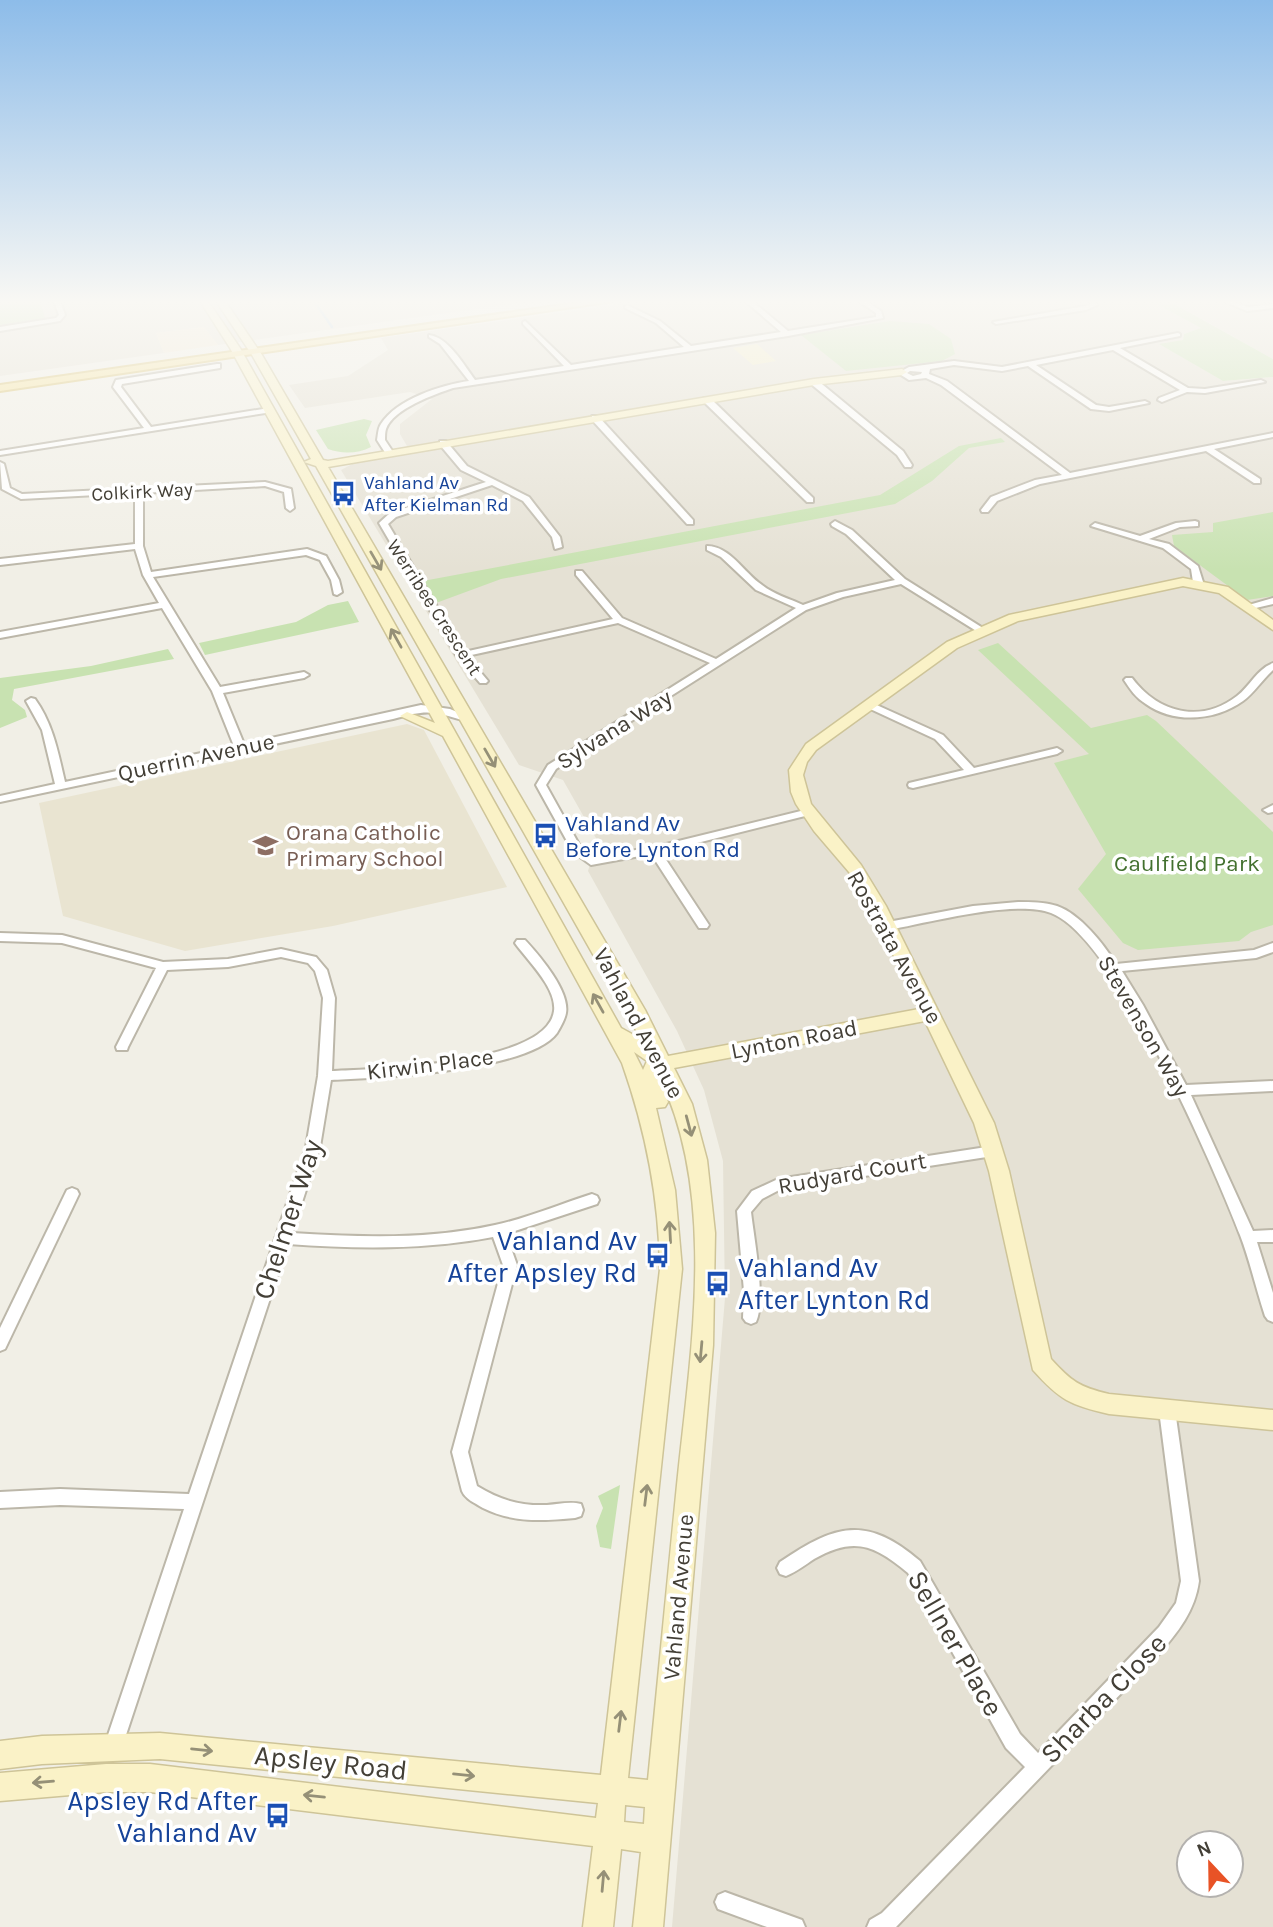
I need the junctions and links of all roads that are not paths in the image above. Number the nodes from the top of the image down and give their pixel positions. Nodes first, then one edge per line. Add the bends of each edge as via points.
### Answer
1 (120, 391) edge
2 (259, 391) edge
3 (277, 391) edge
4 (439, 391) edge
5 (761, 391) edge
6 (825, 391) edge
7 (952, 391) edge
8 (1070, 391) edge
9 (1184, 391) edge
10 (707, 400) junction
11 (1162, 400) dead end
12 (1145, 402) dead end
13 (269, 410) junction
14 (595, 418) junction
15 (149, 429) junction
16 (1273, 435) edge
17 (443, 443) junction
18 (309, 445) junction
19 (1207, 448) junction
20 (389, 452) junction
21 (0, 453) edge
22 (294, 455) junction
23 (371, 455) junction
24 (346, 457) junction
25 (0, 464) edge
26 (324, 464) junction
27 (908, 465) dead end
28 (1067, 475) junction
29 (1258, 481) dead end
30 (491, 483) junction
31 (312, 485) junction
32 (139, 492) junction
33 (810, 500) dead end
34 (290, 508) dead end
35 (985, 510) dead end
36 (690, 522) dead end
37 (835, 524) dead end
38 (1195, 524) dead end
39 (1095, 526) dead end
40 (1143, 538) junction
41 (139, 546) junction
42 (558, 547) dead end
43 (710, 548) dead end
44 (0, 562) edge
45 (579, 573) dead end
46 (147, 575) junction
47 (902, 581) junction
48 (1198, 582) junction
49 (337, 592) dead end
50 (1273, 601) edge
51 (165, 605) junction
52 (1247, 607) junction
53 (803, 608) junction
54 (619, 620) junction
55 (1273, 626) edge
56 (981, 630) junction
57 (0, 635) edge
58 (461, 655) junction
59 (718, 663) junction
60 (1273, 666) edge
61 (304, 675) dead end
62 (1129, 680) dead end
63 (483, 681) dead end
64 (448, 686) junction
65 (217, 691) junction
66 (31, 701) dead end
67 (870, 705) junction
68 (435, 708) junction
69 (400, 716) junction
70 (466, 718) junction
71 (450, 734) junction
72 (240, 748) junction
73 (1057, 751) dead end
74 (971, 771) junction
75 (913, 785) dead end
76 (61, 786) junction
77 (0, 799) edge
78 (809, 811) junction
79 (654, 850) junction
80 (703, 925) dead end
81 (888, 926) junction
82 (0, 937) edge
83 (521, 943) dead end
84 (1273, 947) edge
85 (163, 966) junction
86 (1113, 968) junction
87 (929, 1007) junction
88 (612, 1028) junction
89 (122, 1047) dead end
90 (660, 1058) junction
91 (325, 1076) junction
92 (1273, 1086) edge
93 (1184, 1090) junction
94 (660, 1149) junction
95 (993, 1151) junction
96 (72, 1194) dead end
97 (592, 1200) dead end
98 (498, 1231) junction
99 (1273, 1236) edge
100 (1248, 1237) junction
101 (283, 1238) junction
102 (1273, 1316) edge
103 (751, 1318) dead end
104 (0, 1344) edge
105 (1167, 1410) junction
106 (1273, 1420) edge
107 (0, 1500) edge
108 (192, 1502) junction
109 (575, 1510) dead end
110 (786, 1568) dead end
111 (113, 1746) junction
112 (0, 1755) edge
113 (1038, 1767) junction
114 (106, 1778) junction
115 (0, 1787) edge
116 (612, 1789) junction
117 (661, 1795) junction
118 (607, 1834) junction
119 (656, 1840) junction
120 (725, 1902) dead end
121 (598, 1927) edge
122 (648, 1927) edge
123 (795, 1927) edge
124 (877, 1927) edge

1 - 15 street
2 - 13 main road, Vahland Avenue
3 - 18 main road, Vahland Avenue
4 - 20 street via 426,394 388,420 380,432
5 - 10 main road
6 - 27 street via 900,453
7 - 28 street
8 - 12 street via 1094,407
9 - 11 street
10 - 14 main road
10 - 33 street
13 - 15 street
13 - 22 main road, Vahland Avenue
14 - 17 main road
14 - 36 street
15 - 21 street
16 - 19 street
17 - 20 main road
17 - 30 street via 464,468
18 - 24 main road
18 - 26 main road, Vahland Avenue
19 - 28 street
19 - 29 street
20 - 23 main road
22 - 26 main road
22 - 31 main road, Vahland Avenue
23 - 24 main road
23 - 26 main road
24 - 26 main road
25 - 32 street, Colkirk Way via 6,489 21,497
26 - 31 main road via 312,469 316,479
26 -> 64 main road, Vahland Avenue
28 - 35 street via 1011,491
30 - 42 street via 526,499 556,537
30 - 58 street, Werribee Crescent via 393,515 383,523
68 -> 31 main road, Vahland Avenue
32 - 34 street, Colkirk Way via 276,485 288,491
32 - 41 street
37 - 47 street
38 - 40 street
39 - 40 street
40 - 48 street via 1166,545 1189,562
41 - 44 street
41 - 46 street
43 - 53 street via 759,588
45 - 54 street
46 - 49 street via 307,552 323,558
46 - 51 street
47 - 53 street, Sylvana Way
47 - 56 street
48 - 52 main road, Rostrata Avenue via 1223,590
48 - 56 main road, Rostrata Avenue via 1171,583 1032,613
50 - 52 street
51 - 57 street
51 - 65 street
52 - 55 main road, Rostrata Avenue
53 - 59 street, Sylvana Way
54 - 58 street
54 - 59 street
56 - 67 main road, Rostrata Avenue via 952,645
58 - 63 street, Werribee Crescent
59 - 79 street, Sylvana Way via 552,767 541,780 543,792 585,858 600,862
60 - 62 street via 1231,705 1195,714 1152,705
61 - 65 street
64 - 68 street
64 - 70 main road, Vahland Avenue
65 - 72 street
66 - 76 street via 50,741
67 - 74 street via 939,737
67 - 78 main road, Rostrata Avenue via 802,757 795,777
68 - 69 street, Querrin Avenue
68 - 70 street
68 - 71 main road, Vahland Avenue
69 - 71 main road
69 - 72 street, Querrin Avenue
70 -> 90 main road, Vahland Avenue
88 -> 71 main road, Vahland Avenue
72 - 76 street, Querrin Avenue
73 - 74 street
74 - 75 street
76 - 77 street, Querrin Avenue
78 - 79 street, Sylvana Way
78 - 81 main road, Rostrata Avenue via 857,872
79 - 80 street
81 - 86 street, Stevenson Way via 1037,905 1080,924
81 - 87 main road, Rostrata Avenue
82 - 85 street, Chelmer Way via 62,939
83 - 91 street, Kirwin Place via 557,1000 559,1021 547,1038 523,1049 448,1066
84 - 86 street via 1256,954
85 - 89 street
85 - 91 street, Chelmer Way via 228,963 281,953 312,960 321,970 329,998
86 - 93 street, Stevenson Way
87 - 90 main road, Lynton Road
87 - 95 main road, Rostrata Avenue via 961,1070
88 - 90 main road
88 - 94 main road, Vahland Avenue via 631,1063
90 - 94 main road via 650,1077 667,1136
90 -> 117 main road, Vahland Avenue via 690,1131 705,1233 702,1345
91 - 101 street, Chelmer Way via 313,1147
92 - 93 street
93 - 100 street, Stevenson Way
116 -> 94 main road, Vahland Avenue via 671,1269
95 - 103 street, Rudyard Court via 778,1184 757,1195 744,1211
95 - 105 main road, Rostrata Avenue via 1035,1344 1049,1375 1083,1398
96 - 104 street
97 - 98 street
98 - 101 street via 394,1244
98 - 109 street via 510,1265 460,1452 470,1491 495,1508 533,1514
99 - 100 street
100 - 102 street, Stevenson Way
101 - 108 street, Chelmer Way
105 - 106 main road
105 - 113 street, Sharba Close via 1190,1593 1178,1619 1153,1648
107 - 108 street via 61,1497
108 - 111 street, Chelmer Way
110 - 113 street, Sellner Place via 816,1548 848,1538 865,1536 893,1546 914,1567 1013,1741
111 - 112 main road, Apsley Road
111 - 114 street, Chelmer Way
111 -> 116 main road, Apsley Road via 170,1747
113 - 124 street, Sharba Close
114 -> 115 main road, Apsley Road
118 -> 114 main road, Apsley Road via 370,1802 150,1778
116 - 117 main road, Apsley Road
116 - 118 main road, Vahland Avenue
117 - 119 main road, Vahland Avenue
118 - 119 main road, Apsley Road
121 -> 118 main road, Vahland Avenue
119 - 122 main road, Vahland Avenue
120 - 123 street

